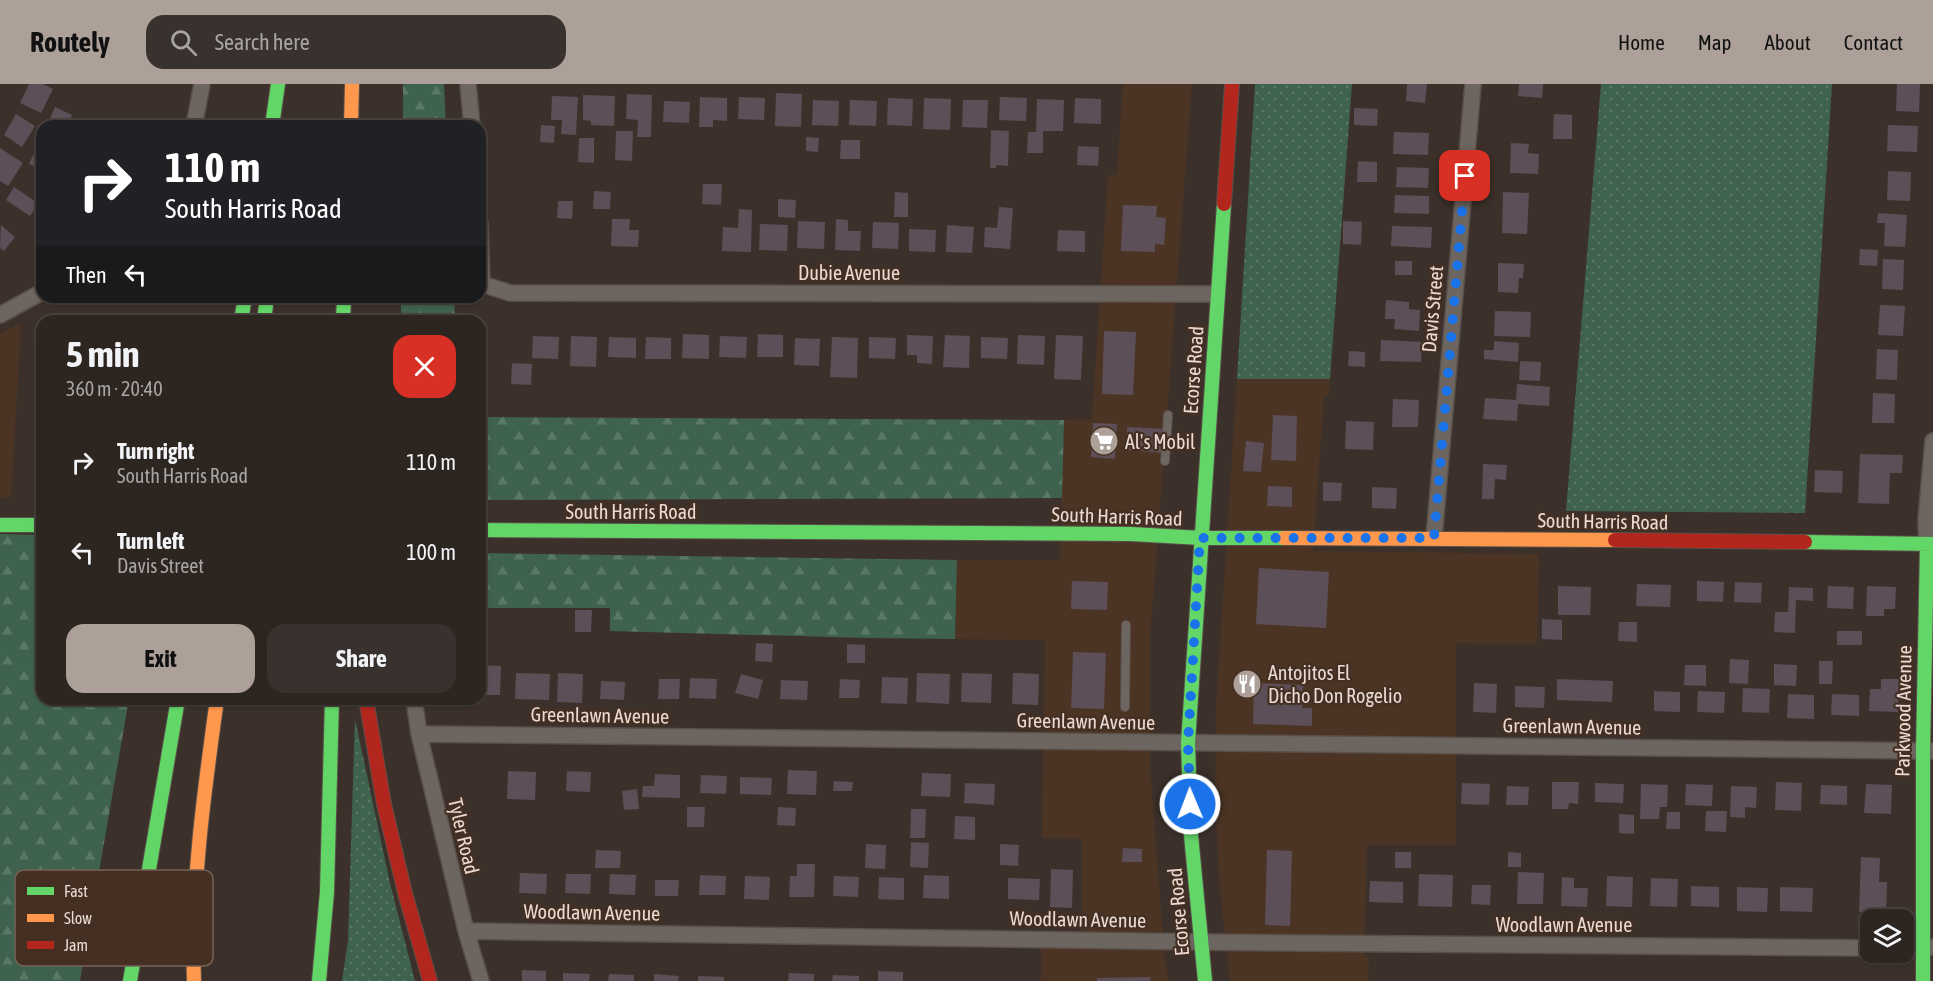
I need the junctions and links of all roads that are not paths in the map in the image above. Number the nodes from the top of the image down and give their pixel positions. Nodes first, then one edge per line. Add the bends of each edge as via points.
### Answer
1 (202, 84) edge
2 (278, 84) edge
3 (352, 84) edge
4 (468, 84) edge
5 (1232, 84) edge
6 (1473, 84) edge
7 (195, 120) edge
8 (273, 120) edge
9 (351, 120) edge
10 (471, 120) edge
11 (486, 285) edge
12 (1217, 294) junction
13 (36, 295) edge
14 (0, 315) edge
15 (1168, 415) dead end
16 (1933, 441) edge
17 (1165, 461) dead end
18 (0, 525) edge
19 (36, 525) edge
20 (486, 530) edge
21 (1200, 538) junction
22 (1434, 538) junction
23 (1930, 544) edge
24 (1126, 625) dead end
25 (177, 705) edge
26 (216, 705) edge
27 (332, 705) edge
28 (367, 705) edge
29 (415, 705) edge
30 (1125, 707) dead end
31 (418, 734) junction
32 (1188, 743) junction
33 (1928, 751) edge
34 (148, 870) edge
35 (195, 870) edge
36 (466, 931) junction
37 (1200, 942) junction
38 (1929, 946) edge
39 (1914, 947) edge
40 (1860, 948) edge
41 (132, 966) edge
42 (194, 966) edge
43 (129, 981) edge
44 (194, 981) edge
45 (319, 981) edge
46 (430, 981) edge
47 (481, 981) edge
48 (1205, 981) edge
49 (1923, 981) edge

1 - 7 street
2 - 8 main road
3 - 9 main road
4 - 10 street
5 - 12 main road, Ecorse Road
6 - 22 street, Davis Street
11 - 12 street, Dubie Avenue via 510,292
12 - 21 main road, Ecorse Road
13 - 14 street
15 - 17 lane
16 - 23 street, Parkwood Avenue via 1926,520
18 - 19 main road
20 - 21 main road, South Harris Road via 1121,533
21 - 22 main road, South Harris Road
21 - 32 main road, Ecorse Road
22 - 23 main road, South Harris Road
23 - 33 main road, Parkwood Avenue
24 - 30 lane
25 - 34 main road
26 - 35 main road
27 - 45 main road via 327,892
28 - 46 main road via 384,804
29 - 31 street, Tyler Road
31 - 32 street, Greenlawn Avenue
31 - 36 street, Tyler Road
32 - 33 street, Greenlawn Avenue
32 - 37 main road, Ecorse Road
33 - 38 main road, Parkwood Avenue
36 - 37 street, Woodlawn Avenue
36 - 47 street, Tyler Road
37 - 40 street, Woodlawn Avenue
37 - 48 main road, Ecorse Road
38 - 39 street
38 - 49 main road, Parkwood Avenue
41 - 43 main road
42 - 44 main road

